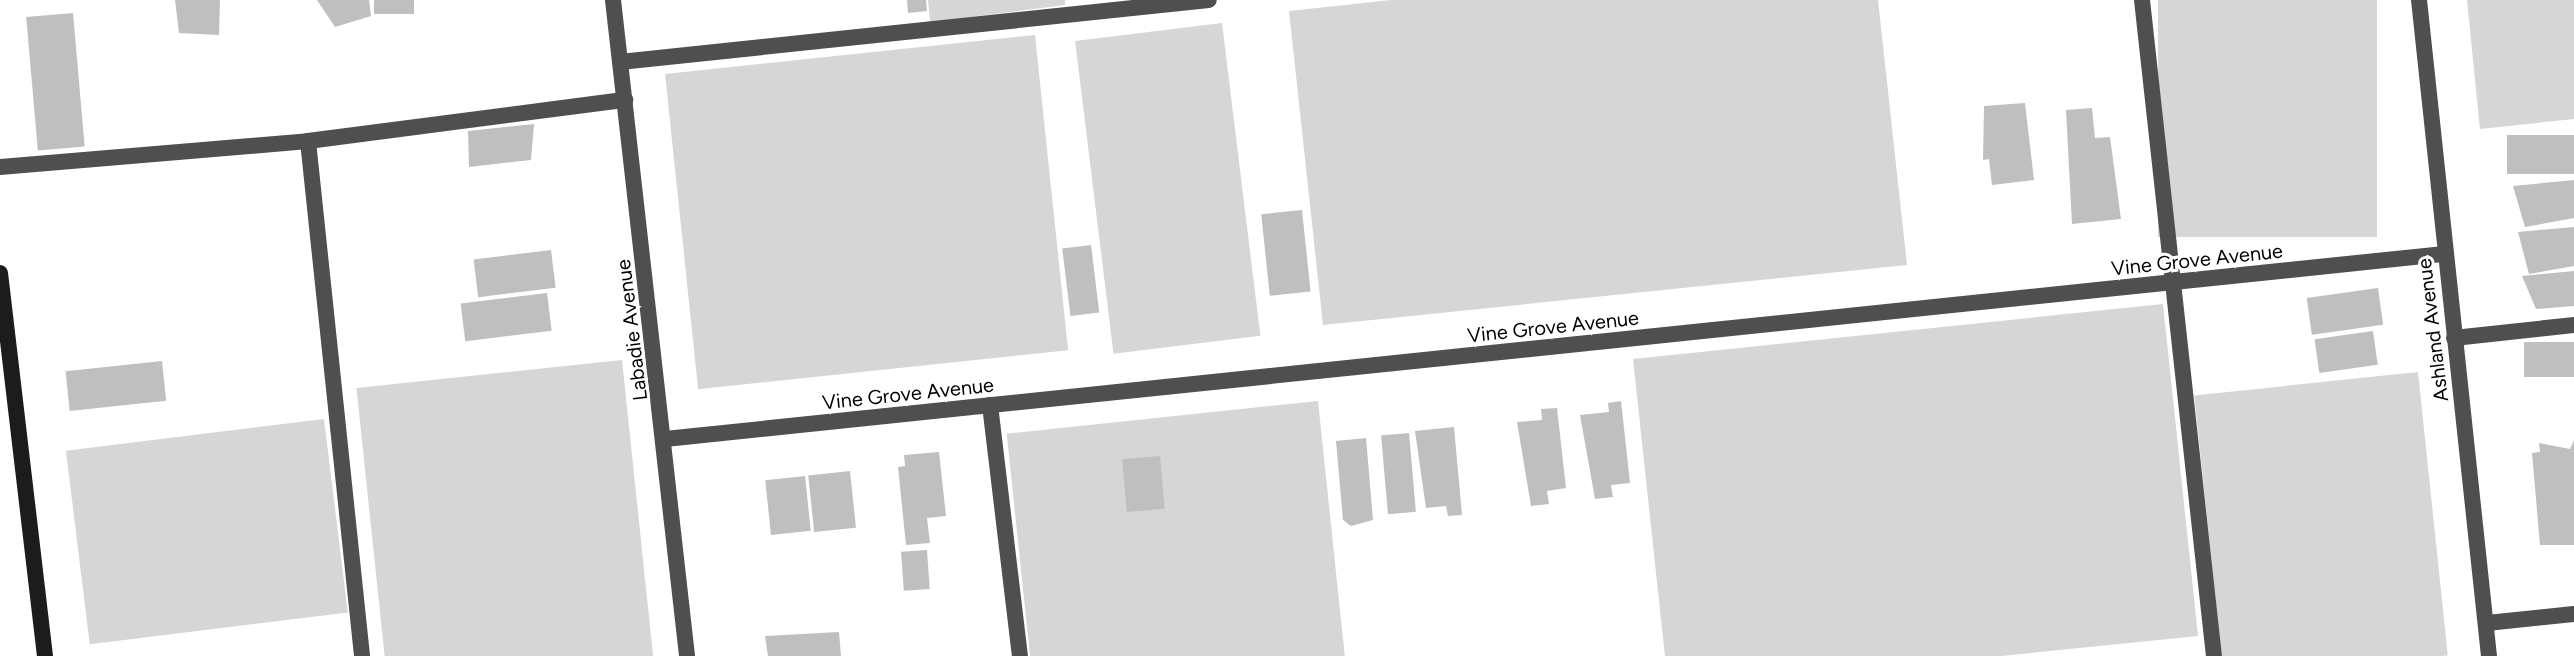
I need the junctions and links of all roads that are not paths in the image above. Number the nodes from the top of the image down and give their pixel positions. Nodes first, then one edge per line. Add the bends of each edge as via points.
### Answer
1 (613, 0) edge
2 (1209, 0) edge
3 (2142, 0) edge
4 (2419, 0) edge
5 (620, 62) junction
6 (625, 100) junction
7 (308, 141) junction
8 (0, 167) edge
9 (2444, 254) junction
10 (0, 273) edge
11 (2174, 282) junction
12 (2574, 325) edge
13 (2454, 338) junction
14 (990, 405) junction
15 (665, 439) junction
16 (2574, 614) edge
17 (2487, 623) junction
18 (45, 656) edge
19 (362, 656) edge
20 (687, 656) edge
21 (1020, 656) edge
22 (2214, 656) edge
23 (2489, 656) edge

1 - 5 street, Labadie Avenue
2 - 5 street
3 - 11 street
4 - 9 street, Ashland Avenue
5 - 6 street, Labadie Avenue
6 - 7 street
6 - 15 street, Labadie Avenue
7 - 8 street
7 - 19 street
9 - 11 street, Vine Grove Avenue
9 - 13 street, Ashland Avenue
10 - 18 street
11 - 14 street, Vine Grove Avenue
11 - 22 street
12 - 13 street
13 - 17 street, Ashland Avenue
14 - 15 street, Vine Grove Avenue
14 - 21 street
15 - 20 street, Labadie Avenue
16 - 17 street
17 - 23 street, Ashland Avenue

